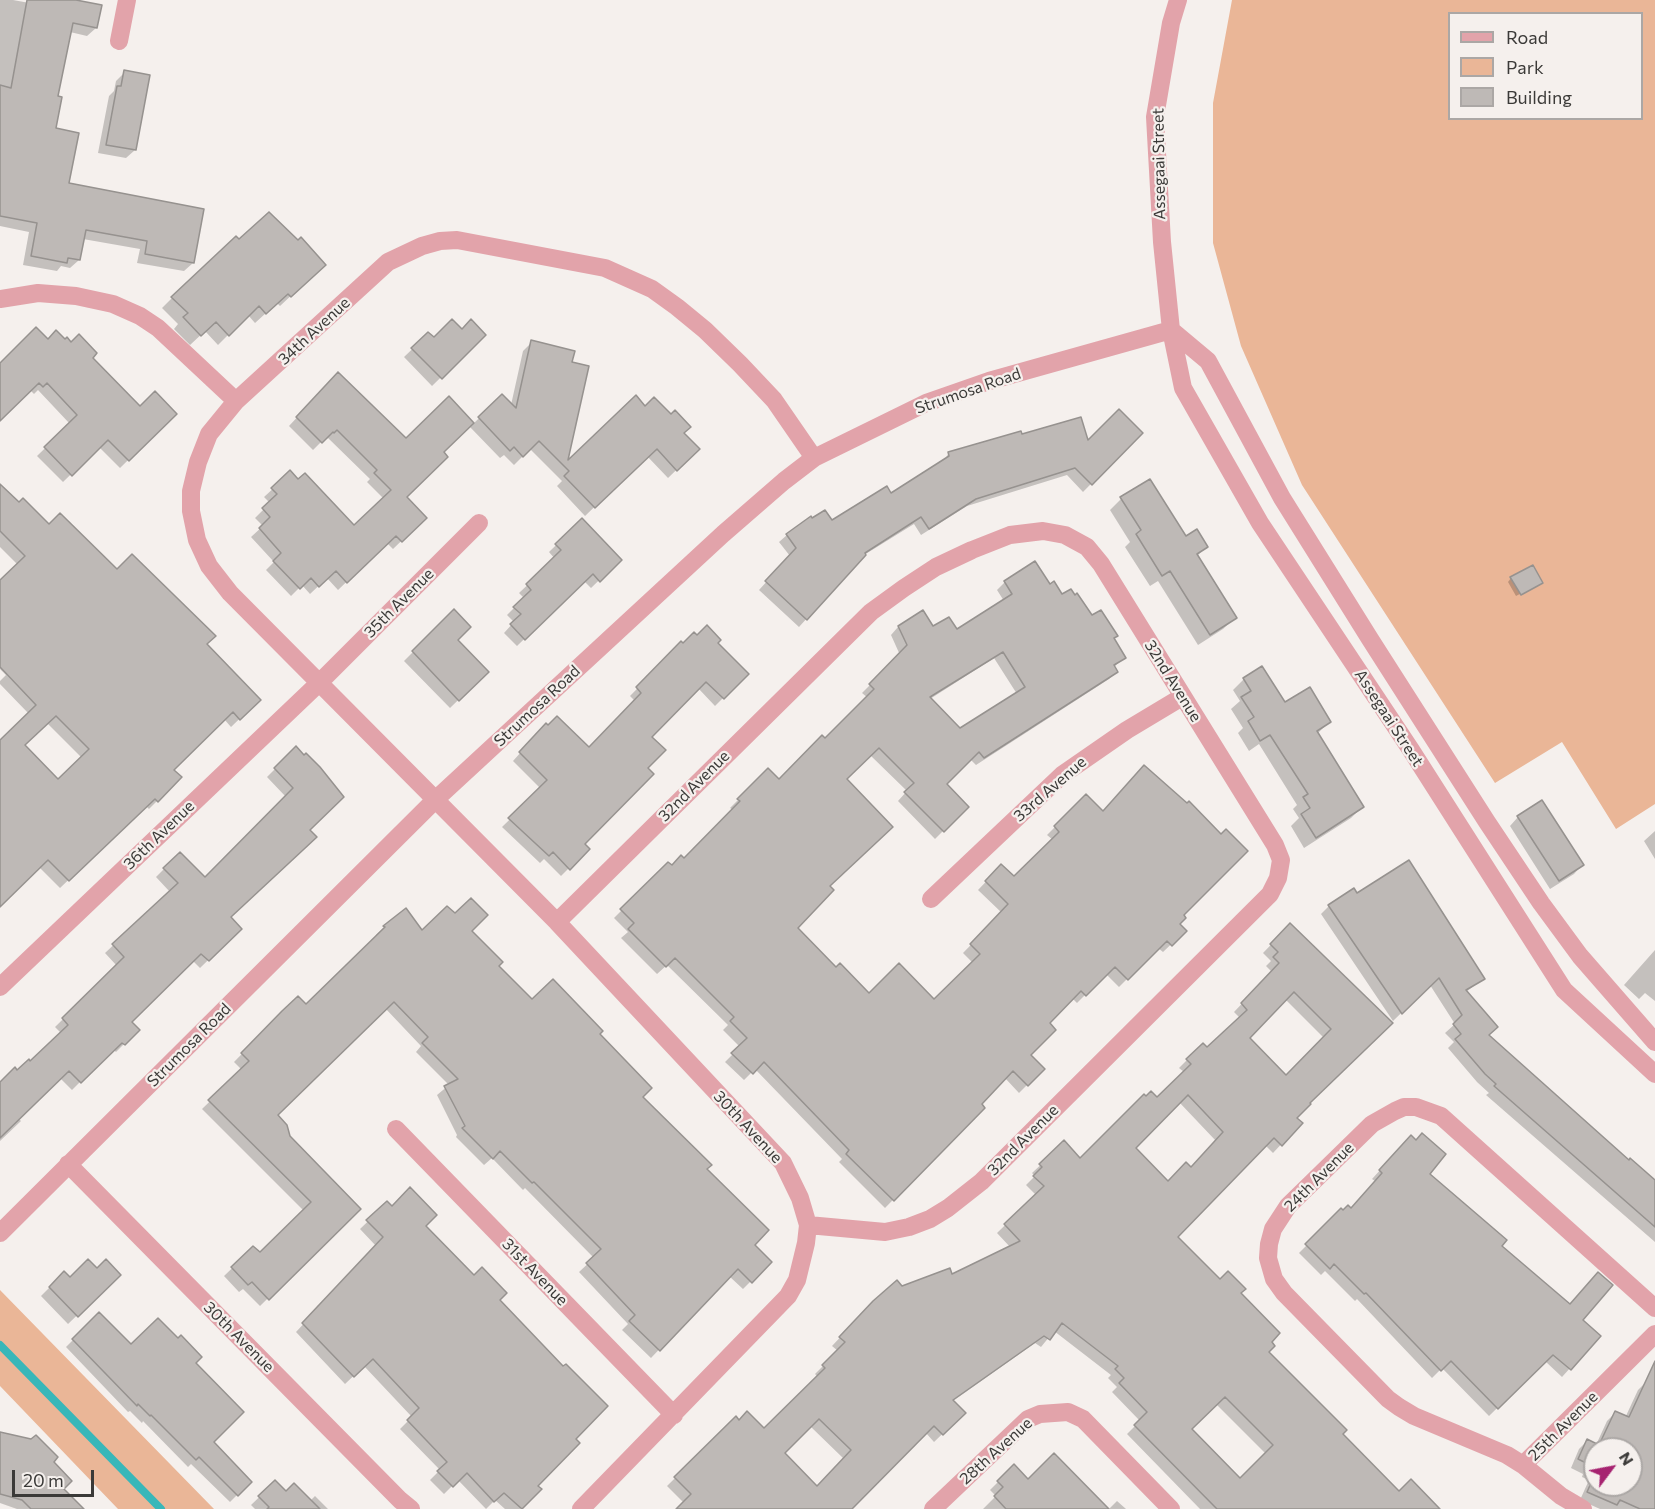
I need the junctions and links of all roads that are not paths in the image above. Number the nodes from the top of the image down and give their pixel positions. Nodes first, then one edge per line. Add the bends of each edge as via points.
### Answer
1 (127, 0) edge
2 (1178, 0) edge
3 (119, 41) dead end
4 (0, 299) edge
5 (1171, 330) junction
6 (236, 400) junction
7 (814, 458) junction
8 (479, 523) dead end
9 (319, 683) junction
10 (1182, 697) junction
11 (435, 801) junction
12 (931, 899) dead end
13 (557, 922) junction
14 (0, 987) edge
15 (1655, 1042) edge
16 (1655, 1074) edge
17 (396, 1129) dead end
18 (69, 1164) junction
19 (808, 1225) junction
20 (0, 1233) edge
21 (1655, 1308) edge
22 (1655, 1334) edge
23 (674, 1415) junction
24 (1523, 1465) junction
25 (411, 1509) edge
26 (580, 1509) edge
27 (933, 1509) edge
28 (1171, 1509) edge
29 (1583, 1509) edge

1 - 3 street
2 - 5 street, Assegaai Street via 1155,117
4 - 6 street via 38,293 113,304 158,328
5 - 7 street, Strumosa Road via 989,381 926,403
5 - 15 street, Assegaai Street via 1208,361 1282,498 1535,894 1580,956
5 - 16 street, Assegaai Street via 1183,388 1260,523 1564,990
6 - 7 street, 34th Avenue via 388,262 422,246 458,240 605,267 652,289 705,330 740,364 774,400
6 - 9 street, 34th Avenue via 209,434 198,462 191,491 197,540 209,566 230,593
7 - 11 street, Strumosa Road via 723,534
8 - 9 street, 35th Avenue
9 - 11 street, 34th Avenue
9 - 14 street, 36th Avenue
10 - 12 street, 33rd Avenue via 1062,775
10 - 13 street, 32nd Avenue via 1087,547 1065,535 1043,531 1010,535 936,567 871,612
10 - 19 street, 32nd Avenue via 1275,845 1280,870 1270,894 981,1182 948,1208 930,1219 885,1232
11 - 13 street, 30th Avenue
11 - 18 street, Strumosa Road
13 - 19 street, 30th Avenue via 783,1163
17 - 23 street, 31st Avenue
18 - 20 street, Strumosa Road
18 - 25 street, 30th Avenue
19 - 23 street, 30th Avenue via 803,1261 788,1296
21 - 24 street, 24th Avenue via 1441,1116 1416,1107 1404,1107 1372,1124 1288,1206 1273,1229 1268,1258 1274,1279 1284,1293 1399,1407
22 - 24 street, 25th Avenue
23 - 26 street, 30th Avenue
24 - 29 street, 25th Avenue
27 - 28 street, 28th Avenue via 1028,1419 1068,1412 1083,1419

